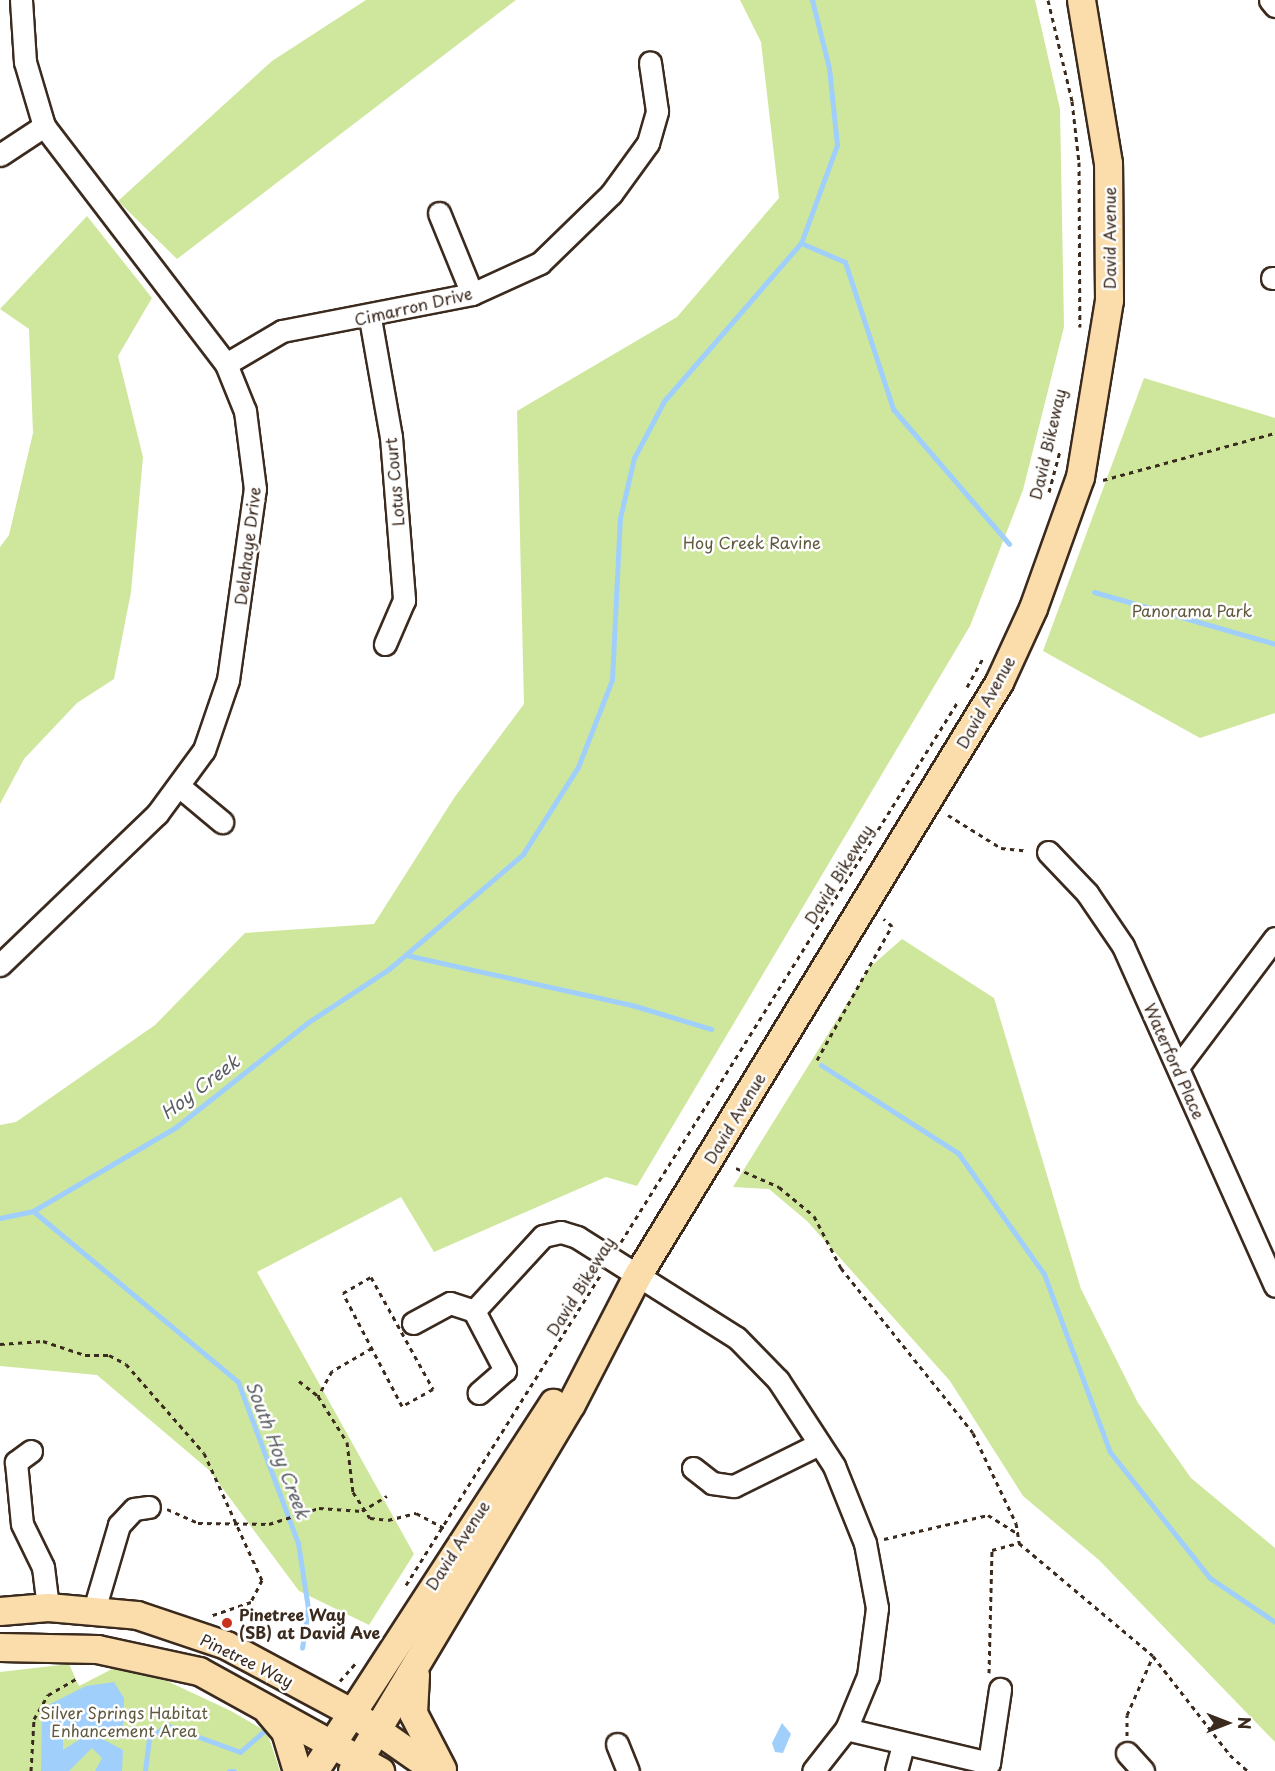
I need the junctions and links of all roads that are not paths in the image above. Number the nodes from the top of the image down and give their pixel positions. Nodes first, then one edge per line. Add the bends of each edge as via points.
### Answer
1 (21, 0) edge
2 (1081, 0) edge
3 (1270, 0) edge
4 (1275, 6) edge
5 (650, 63) dead end
6 (44, 126) junction
7 (0, 155) edge
8 (439, 213) dead end
9 (472, 294) junction
10 (370, 318) junction
11 (226, 364) junction
12 (385, 644) dead end
13 (180, 787) junction
14 (222, 822) dead end
15 (1048, 852) road end
16 (1275, 938) edge
17 (0, 965) edge
18 (1178, 1067) junction
19 (637, 1276) junction
20 (1275, 1286) edge
21 (474, 1311) junction
22 (413, 1323) dead end
23 (609, 1324) junction
24 (479, 1393) dead end
25 (819, 1444) junction
26 (31, 1451) dead end
27 (693, 1468) dead end
28 (149, 1507) road end
29 (48, 1607) junction
30 (94, 1610) junction
31 (0, 1611) edge
32 (0, 1647) edge
33 (418, 1665) junction
34 (1000, 1689) road end
35 (264, 1705) junction
36 (351, 1712) junction
37 (846, 1729) junction
38 (378, 1730) junction
39 (333, 1741) junction
40 (617, 1744) dead end
41 (903, 1744) junction
42 (1127, 1753) road end
43 (364, 1767) edge
44 (993, 1767) edge
45 (297, 1771) edge
46 (314, 1771) edge
47 (436, 1771) edge
48 (443, 1771) edge
49 (628, 1771) edge
50 (813, 1771) edge
51 (896, 1771) edge
52 (1143, 1771) edge

1 - 6 street, Delahaye Drive via 24,55
2 - 19 main road, David Avenue via 1100,92 1110,237 1109,300 1080,477 1058,547 999,682
3 - 4 street
5 - 9 street, Cimarron Drive via 657,111 648,142 611,194 540,263
6 - 7 street
6 - 11 street, Delahaye Drive
8 - 9 street
9 - 10 street, Cimarron Drive
10 - 11 street, Cimarron Drive via 282,331
10 - 12 street, Lotus Court via 390,437 404,600
11 - 13 street, Delahaye Drive via 251,440 253,512 224,700 204,750
13 - 14 street
13 - 17 street, Delahaye Drive via 26,946
15 - 18 street, Waterford Place via 1112,927
16 - 18 street
18 - 20 street, Waterford Place
19 - 21 street via 577,1237 543,1236
19 - 23 main road, David Avenue
19 - 25 street via 737,1338 778,1380
21 - 22 street via 450,1303
21 - 24 street via 505,1370
23 - 33 main road, David Avenue via 571,1404
23 - 36 main road, David Avenue via 451,1532
25 - 27 street via 734,1486 712,1483
25 - 37 street via 865,1543 877,1608 872,1667
26 - 29 street via 16,1462 22,1524 43,1567
28 - 30 street via 134,1509 119,1525
29 - 30 main road, Pinetree Way
29 - 31 main road, Pinetree Way
30 - 36 main road, Pinetree Way via 137,1615 226,1645
32 - 35 main road, Pinetree Way via 46,1645 146,1656 199,1671
33 - 38 main road, David Avenue
33 - 48 main road via 413,1713
34 - 44 street
35 - 39 main road, Pinetree Way
35 - 45 main road via 285,1731
36 - 38 main road, Pinetree Way
36 - 39 main road, David Avenue
37 - 41 street
37 - 50 street
38 - 43 main road, David Avenue
38 - 47 main road, Pinetree Way
39 - 43 main road, Pinetree Way
39 - 46 main road, David Avenue
40 - 49 street
41 - 44 street
41 - 51 street
42 - 52 street

